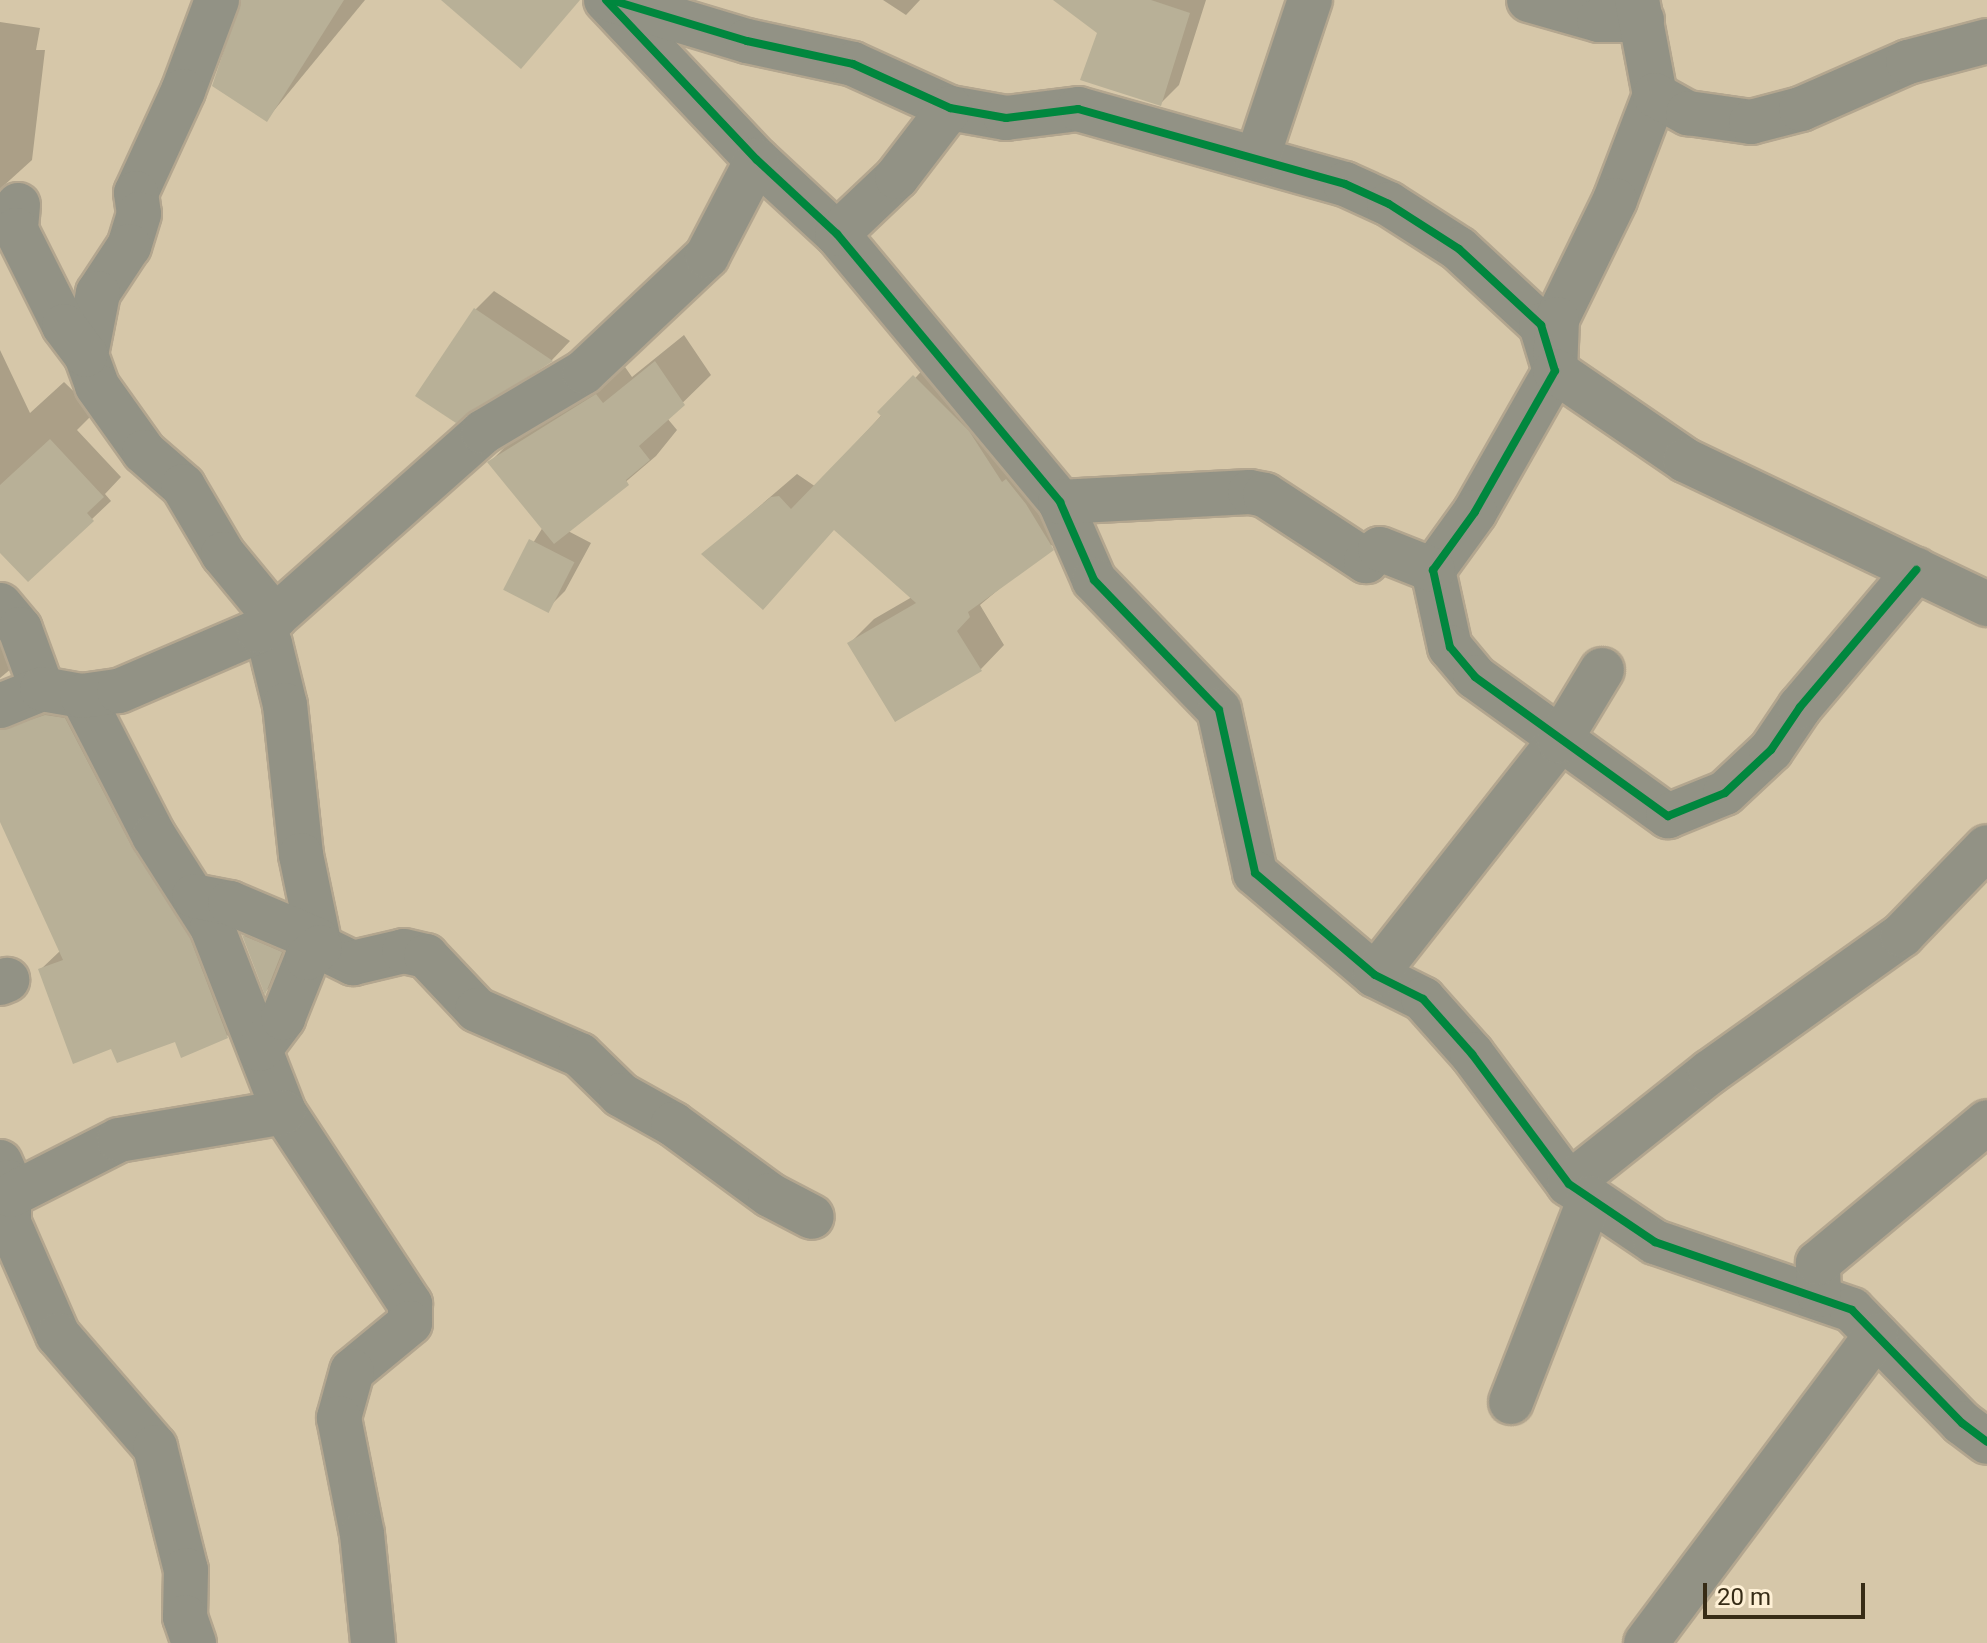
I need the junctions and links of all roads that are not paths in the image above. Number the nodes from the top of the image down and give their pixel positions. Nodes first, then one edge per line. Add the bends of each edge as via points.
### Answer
1 (217, 0) edge
2 (609, 0) edge
3 (1310, 0) edge
4 (1529, 0) edge
5 (1639, 10) edge
6 (717, 16) edge
7 (1987, 41) edge
8 (693, 87) junction
9 (1655, 95) junction
10 (950, 108) junction
11 (1257, 159) junction
12 (757, 160) junction
13 (18, 205) dead end
14 (837, 234) junction
15 (86, 355) junction
16 (1555, 371) junction
17 (1060, 502) junction
18 (1433, 570) junction
19 (1916, 570) junction
20 (1987, 604) edge
21 (0, 605) edge
22 (267, 624) junction
23 (1602, 670) dead end
24 (62, 693) junction
25 (0, 706) edge
26 (1559, 741) junction
27 (1982, 861) edge
28 (194, 896) junction
29 (318, 943) junction
30 (1375, 975) junction
31 (260, 1049) junction
32 (284, 1112) junction
33 (1987, 1122) edge
34 (5, 1179) edge
35 (1579, 1191) junction
36 (812, 1217) dead end
37 (1819, 1295) junction
38 (1876, 1335) junction
39 (1511, 1402) dead end
40 (1987, 1442) edge
41 (194, 1643) edge
42 (373, 1643) edge
43 (1646, 1643) edge

1 - 15 street via 136,193 139,214 129,246 98,293
2 - 6 street
2 - 8 street
3 - 11 street
4 - 5 street via 1599,20
5 - 9 street
6 - 8 street
6 - 10 street via 853,64
7 - 9 street via 1908,62 1801,109 1751,122 1688,113
8 - 12 street
9 - 16 street via 1615,200 1557,319
10 - 11 street via 1006,118 1078,109
10 - 14 street via 897,177
11 - 16 street via 1345,184 1389,204 1459,249 1541,325
12 - 14 street
12 - 22 street via 707,256 584,372 483,432
13 - 15 street via 16,230 64,326
14 - 17 street
15 - 22 street via 97,386 144,452 183,486
16 - 18 street via 1475,512
16 - 19 street via 1685,460
17 - 18 street via 1250,492 1265,495 1366,561 1380,549
17 - 30 street via 1094,580 1219,710 1255,873
18 - 26 street via 1450,647 1462,664
19 - 20 street
19 - 26 street via 1800,707 1771,750 1725,793 1668,816
21 - 24 street
22 - 24 street via 119,691
22 - 29 street via 285,705 294,808
23 - 26 street
24 - 25 street
24 - 28 street
26 - 30 street
27 - 35 street via 1902,935 1710,1072
28 - 29 street via 243,908
28 - 31 street via 212,927
29 - 31 street via 283,1018
29 - 36 street via 353,963 404,951 426,956 477,1010 580,1055 621,1095
30 - 35 street via 1423,999
31 - 32 street
32 - 34 street via 119,1140
32 - 42 street via 410,1304 410,1323 352,1371 339,1418 362,1534
33 - 37 street via 1818,1263
34 - 41 street via 9,1223 58,1335 155,1447 186,1570 185,1617
35 - 37 street via 1655,1242 1745,1277
35 - 39 street
37 - 38 street via 1852,1310
38 - 40 street
38 - 43 street

